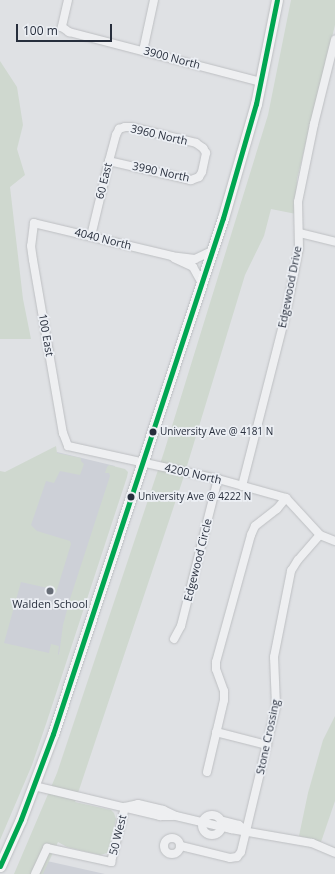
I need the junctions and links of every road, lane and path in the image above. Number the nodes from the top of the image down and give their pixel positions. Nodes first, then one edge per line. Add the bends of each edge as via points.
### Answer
1 (68, 0) edge
2 (154, 0) edge
3 (277, 0) edge
4 (335, 40) edge
5 (143, 51) junction
6 (261, 82) junction
7 (121, 128) joint
8 (109, 161) junction
9 (204, 164) joint
10 (34, 223) joint
11 (300, 233) junction
12 (91, 236) junction
13 (335, 242) edge
14 (212, 251) junction
15 (172, 256) junction
16 (202, 283) junction
17 (68, 446) joint
18 (143, 462) junction
19 (218, 479) junction
20 (242, 486) junction
21 (286, 498) junction
22 (320, 534) junction
23 (335, 541) edge
24 (174, 639) dead end
25 (216, 732) junction
26 (267, 745) junction
27 (207, 772) dead end
28 (34, 786) junction
29 (124, 807) junction
30 (203, 823) junction
31 (222, 824) junction
32 (247, 831) junction
33 (181, 846) dead end
34 (335, 853) edge
35 (0, 866) edge
36 (35, 874) edge

1 - 5 street, 3900 North via 62,27 69,32
2 - 5 street
3 - 6 highway
4 - 11 street, Edgewood Drive via 300,195
5 - 6 street, 3900 North
6 - 14 highway via 238,170
7 - 8 street, 60 East via 116,135
7 - 9 street, 3960 North via 131,127 199,144 205,150
8 - 9 street, 3990 North via 188,180 199,177
8 - 12 street, 60 East
10 - 12 street, 4040 North
10 - 17 street, 100 East via 33,260 63,433
11 - 13 street
11 - 20 street, Edgewood Drive via 286,313
12 - 15 street, 4040 North
14 - 15 street, 4040 North via 195,259
14 - 16 highway
15 - 16 street, 4040 North via 193,267
16 - 18 highway
17 - 18 street, 4200 North
18 - 19 street, 4200 North
18 - 28 highway
19 - 20 street, 4200 North
19 - 24 street, Edgewood Circle via 181,626
20 - 21 street, 4200 North
21 - 22 street
21 - 25 street via 277,510 254,526 251,535 216,662 224,691
22 - 23 street
22 - 26 street, Stone Crossing via 291,571 275,652 276,706
25 - 26 street
25 - 27 street
26 - 32 street, Stone Crossing
28 - 29 street
28 - 35 highway
29 - 30 street
29 - 36 street, 50 West via 111,862 47,848
30 - 31 street via 204,817 209,814 220,816
30 - 31 street via 205,833 215,836 220,832
31 - 32 street
32 - 33 street, Stone Crossing via 237,857 230,858
32 - 34 street via 312,843

